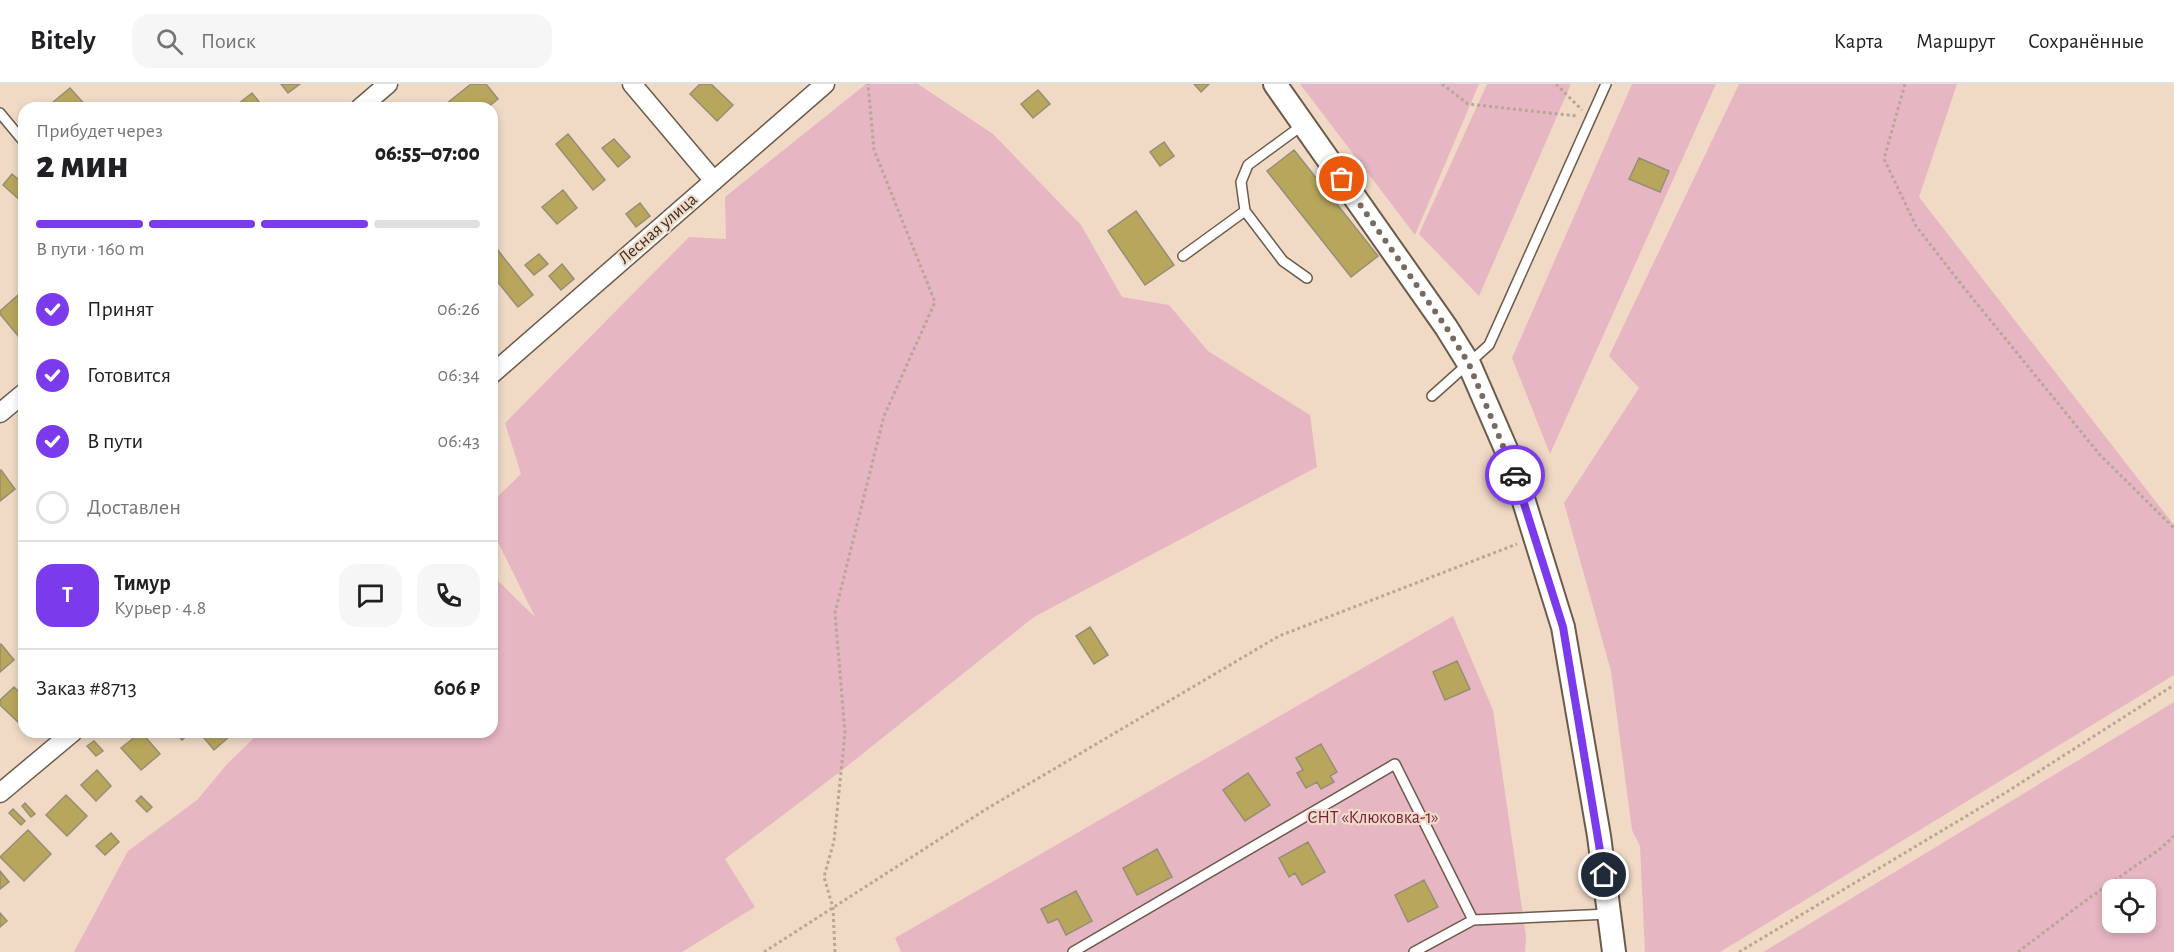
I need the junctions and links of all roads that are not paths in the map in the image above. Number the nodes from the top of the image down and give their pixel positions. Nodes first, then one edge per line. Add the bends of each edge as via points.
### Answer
1 (388, 84) edge
2 (632, 84) edge
3 (825, 84) edge
4 (1275, 84) edge
5 (1605, 84) edge
6 (367, 102) edge
7 (0, 113) edge
8 (1304, 124) junction
9 (18, 135) edge
10 (714, 181) junction
11 (1245, 211) junction
12 (1183, 256) dead end
13 (1307, 278) dead end
14 (1469, 364) junction
15 (498, 369) edge
16 (1432, 396) dead end
17 (18, 398) edge
18 (0, 413) edge
19 (66, 738) edge
20 (0, 793) edge
21 (1609, 914) junction
22 (1473, 920) junction
23 (1073, 952) edge
24 (1414, 952) edge
25 (1614, 952) edge

1 - 6 street
2 - 10 street
3 - 10 street, Лесная улица
4 - 8 street
5 - 14 lane via 1489,345
7 - 9 lane
8 - 11 lane via 1248,165 1241,182
8 - 14 street
10 - 15 street, Лесная улица
11 - 12 lane
11 - 13 lane via 1283,261
14 - 16 lane
14 - 21 street via 1512,463 1563,627
17 - 18 street
19 - 20 street
21 - 22 lane
21 - 25 street
22 - 23 lane via 1395,764
22 - 24 lane

